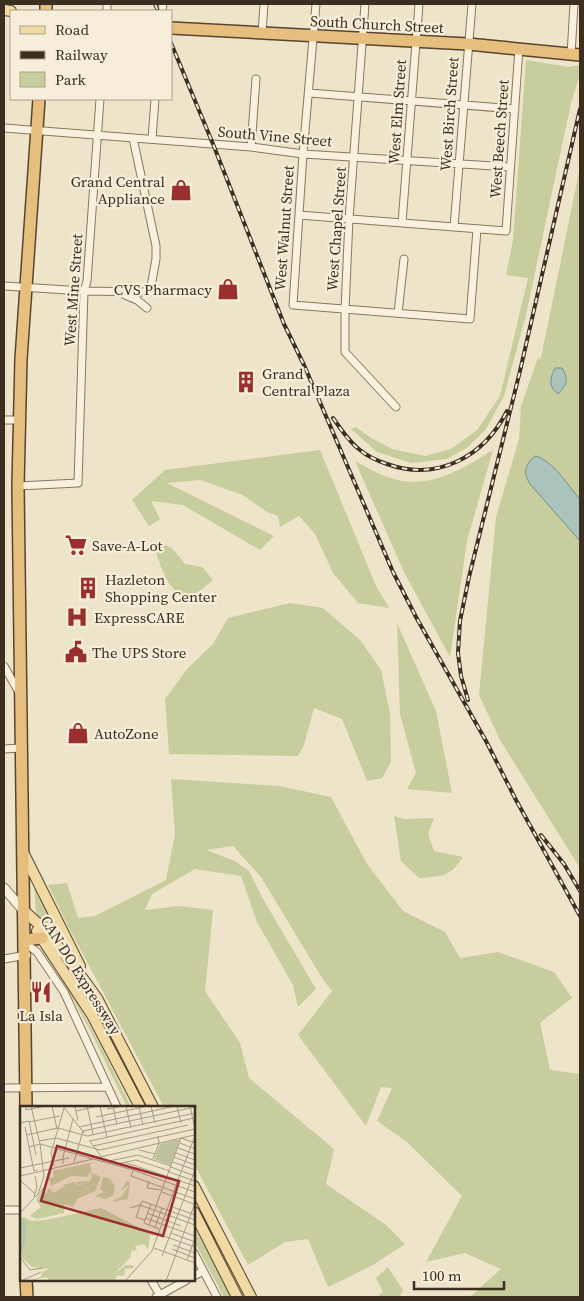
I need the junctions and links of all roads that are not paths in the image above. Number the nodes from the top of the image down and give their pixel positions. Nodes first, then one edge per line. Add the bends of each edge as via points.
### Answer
1 (264, 4) edge
2 (316, 4) edge
3 (365, 4) edge
4 (419, 4) edge
5 (472, 4) edge
6 (574, 4) edge
7 (172, 28) edge
8 (262, 33) junction
9 (313, 36) junction
10 (362, 38) junction
11 (416, 40) junction
12 (468, 44) junction
13 (519, 48) junction
14 (576, 55) edge
15 (256, 79) dead end
16 (308, 93) junction
17 (358, 96) junction
18 (39, 100) edge
19 (100, 100) edge
20 (155, 100) edge
21 (412, 101) junction
22 (463, 105) junction
23 (515, 109) junction
24 (4, 128) edge
25 (37, 130) junction
26 (98, 135) junction
27 (133, 138) junction
28 (152, 139) junction
29 (251, 147) junction
30 (303, 154) junction
31 (354, 157) junction
32 (407, 159) junction
33 (459, 163) junction
34 (510, 167) junction
35 (300, 215) junction
36 (349, 219) junction
37 (402, 223) junction
38 (454, 227) junction
39 (477, 229) junction
40 (404, 260) dead end
41 (4, 286) edge
42 (25, 288) junction
43 (84, 291) junction
44 (123, 293) junction
45 (147, 308) dead end
46 (344, 309) junction
47 (398, 314) junction
48 (396, 407) dead end
49 (4, 420) edge
50 (20, 420) junction
51 (18, 486) junction
52 (4, 666) edge
53 (20, 694) junction
54 (21, 748) junction
55 (4, 749) edge
56 (23, 852) junction
57 (4, 888) edge
58 (23, 910) junction
59 (42, 938) junction
60 (24, 941) junction
61 (37, 952) junction
62 (24, 956) junction
63 (4, 959) edge
64 (97, 998) junction
65 (106, 1087) junction
66 (4, 1088) edge
67 (26, 1088) junction
68 (26, 1106) edge
69 (116, 1106) edge
70 (139, 1106) edge
71 (152, 1106) edge
72 (195, 1188) edge
73 (4, 1210) edge
74 (20, 1210) edge
75 (195, 1214) edge
76 (195, 1254) edge
77 (204, 1271) junction
78 (195, 1276) edge
79 (26, 1281) edge
80 (151, 1281) edge
81 (185, 1281) edge
82 (26, 1297) edge
83 (158, 1297) edge
84 (217, 1297) edge
85 (237, 1297) edge
86 (251, 1297) edge

1 - 8 street
2 - 9 street, West Walnut Street
3 - 10 street, West Chapel Street
4 - 11 street, West Elm Street
5 - 12 street, West Birch Street
6 - 14 street
7 - 8 highway, South Church Street
8 - 9 highway, South Church Street
9 - 10 highway, South Church Street
9 - 16 street, West Walnut Street
10 - 11 highway, South Church Street
10 - 17 street, West Chapel Street
11 - 12 highway, South Church Street
11 - 21 street, West Elm Street
12 - 13 highway, South Church Street
12 - 22 street, West Birch Street
13 - 14 highway, South Church Street
13 - 23 street, West Beech Street
15 - 29 street
16 - 17 street
16 - 30 street, West Walnut Street
17 - 21 street
17 - 31 street, West Chapel Street
18 - 25 highway
19 - 26 street, West Mine Street
20 - 28 street
21 - 22 street
21 - 32 street, West Elm Street
22 - 23 street
22 - 33 street, West Birch Street
23 - 34 street, West Beech Street
24 - 25 street, South Vine Street
25 - 26 street, South Vine Street
25 - 42 highway
26 - 27 street, South Vine Street
26 - 43 street, West Mine Street
27 - 28 street, South Vine Street
27 - 44 street via 156,259 150,292
28 - 29 street, South Vine Street
29 - 30 street, South Vine Street
30 - 31 street, South Vine Street
30 - 35 street, West Walnut Street
31 - 32 street, South Vine Street
31 - 36 street, West Chapel Street
32 - 33 street, South Vine Street
32 - 37 street, West Elm Street
33 - 34 street, South Vine Street
33 - 38 street, West Birch Street
34 - 39 street, West Beech Street via 506,231
35 - 36 street
35 - 46 street, West Walnut Street via 293,305
36 - 37 street
36 - 46 street, West Chapel Street
37 - 38 street
38 - 39 street
39 - 47 street via 470,319
40 - 47 street
41 - 42 street
42 - 43 street
42 - 50 highway
43 - 44 street
43 - 51 street, West Mine Street via 78,483
44 - 45 street
46 - 47 street
46 - 48 street, West Chapel Street via 345,352
49 - 50 street
50 - 51 highway
51 - 53 highway
52 - 53 street
53 - 54 highway
54 - 55 street
54 - 56 highway
56 - 58 highway
56 - 64 main road
57 - 58 street
58 - 59 main road, CAN DO Expressway
58 - 60 highway
58 - 64 main road, CAN DO Expressway via 42,927
59 - 60 highway
59 - 70 main road, CAN DO Expressway via 92,1016
60 - 61 street
60 - 62 highway
61 - 62 street
61 - 65 street via 64,992
62 - 63 street
62 - 67 highway
64 - 71 main road, CAN DO Expressway
65 - 67 street
65 - 69 street
66 - 67 street
67 - 68 highway
72 - 86 main road
73 - 74 street
75 - 85 main road
76 - 77 street
77 - 78 street
77 - 84 street
79 - 82 highway
80 - 83 street
81 - 83 street

